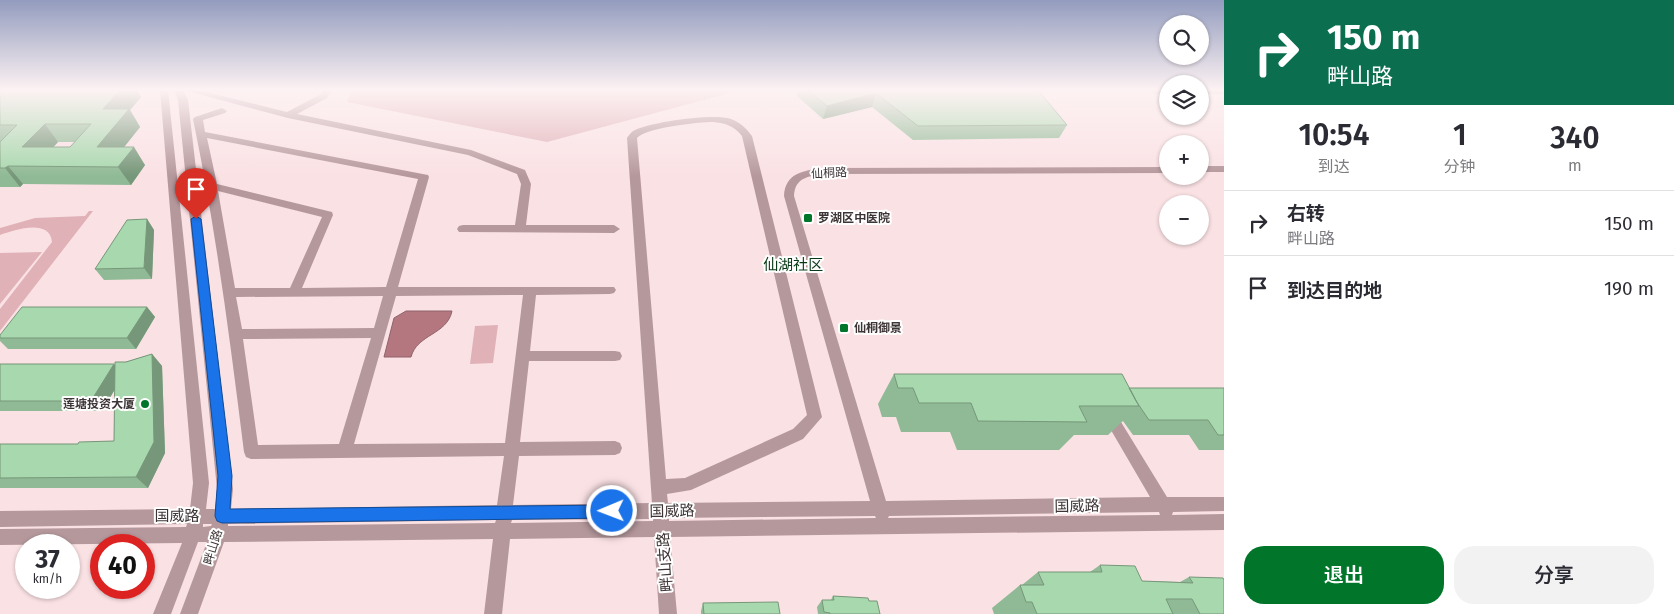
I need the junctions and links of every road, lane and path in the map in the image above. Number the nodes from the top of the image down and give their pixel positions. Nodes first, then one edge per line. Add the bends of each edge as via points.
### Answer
1 (167, 119) edge
2 (185, 119) edge
3 (199, 119) edge
4 (306, 119) edge
5 (201, 134) junction
6 (1224, 169) edge
7 (1159, 170) edge
8 (1209, 170) edge
9 (212, 186) junction
10 (463, 229) dead end
11 (520, 229) junction
12 (614, 229) dead end
13 (530, 290) junction
14 (610, 290) dead end
15 (295, 291) junction
16 (391, 291) junction
17 (228, 293) junction
18 (378, 333) junction
19 (236, 334) junction
20 (522, 356) junction
21 (614, 356) dead end
22 (1099, 398) edge
23 (615, 448) dead end
24 (512, 449) junction
25 (345, 450) junction
26 (660, 487) junction
27 (1162, 504) junction
28 (1224, 504) edge
29 (880, 508) junction
30 (662, 511) junction
31 (504, 513) junction
32 (198, 516) junction
33 (222, 516) junction
34 (0, 519) edge
35 (1224, 522) edge
36 (1173, 523) junction
37 (886, 526) junction
38 (663, 529) junction
39 (502, 531) junction
40 (217, 534) junction
41 (192, 535) junction
42 (0, 538) edge
43 (162, 614) edge
44 (189, 614) edge
45 (493, 614) edge
46 (668, 614) edge

1 - 32 street, 畔山路 via 201,483
2 - 33 street, 畔山路 via 225,476
3 - 5 street
4 - 11 street via 471,152 520,172 526,184
5 - 9 street
5 - 16 street via 424,177
6 - 8 street
7 - 29 street, 仙桐路 via 825,171 807,173 792,180 789,196
9 - 15 street via 328,215
9 - 17 street
10 - 11 street
11 - 12 street
13 - 14 street
13 - 16 street
13 - 20 street
15 - 16 street
15 - 17 street
16 - 18 street
17 - 19 street
18 - 19 street
18 - 25 street
19 - 25 street via 251,452
20 - 21 street
20 - 24 street
22 - 27 street
23 - 24 street
24 - 25 street
24 - 31 street
26 - 26 street, 畔山支路 via 632,138 637,132 705,119 723,119 736,122 747,136 815,417 798,434 686,485
26 - 30 street, 畔山支路
27 - 28 street, 国威路
27 - 29 street, 国威路
27 - 36 street
29 - 30 street, 国威路
29 - 37 street, 仙桐路
30 - 31 street, 国威路
30 - 38 street, 畔山支路
31 - 33 street, 国威路
31 - 39 street
32 - 33 street, 国威路
32 - 34 street, 国威路
32 - 41 street, 畔山路
33 - 40 street, 畔山路
35 - 36 street, 国威路
36 - 37 street, 国威路
37 - 38 street, 国威路
38 - 39 street, 国威路
38 - 46 street, 畔山支路
39 - 40 street, 国威路
39 - 45 street
40 - 41 street, 国威路
40 - 44 street, 畔山路
41 - 42 street, 国威路
41 - 43 street, 畔山路

